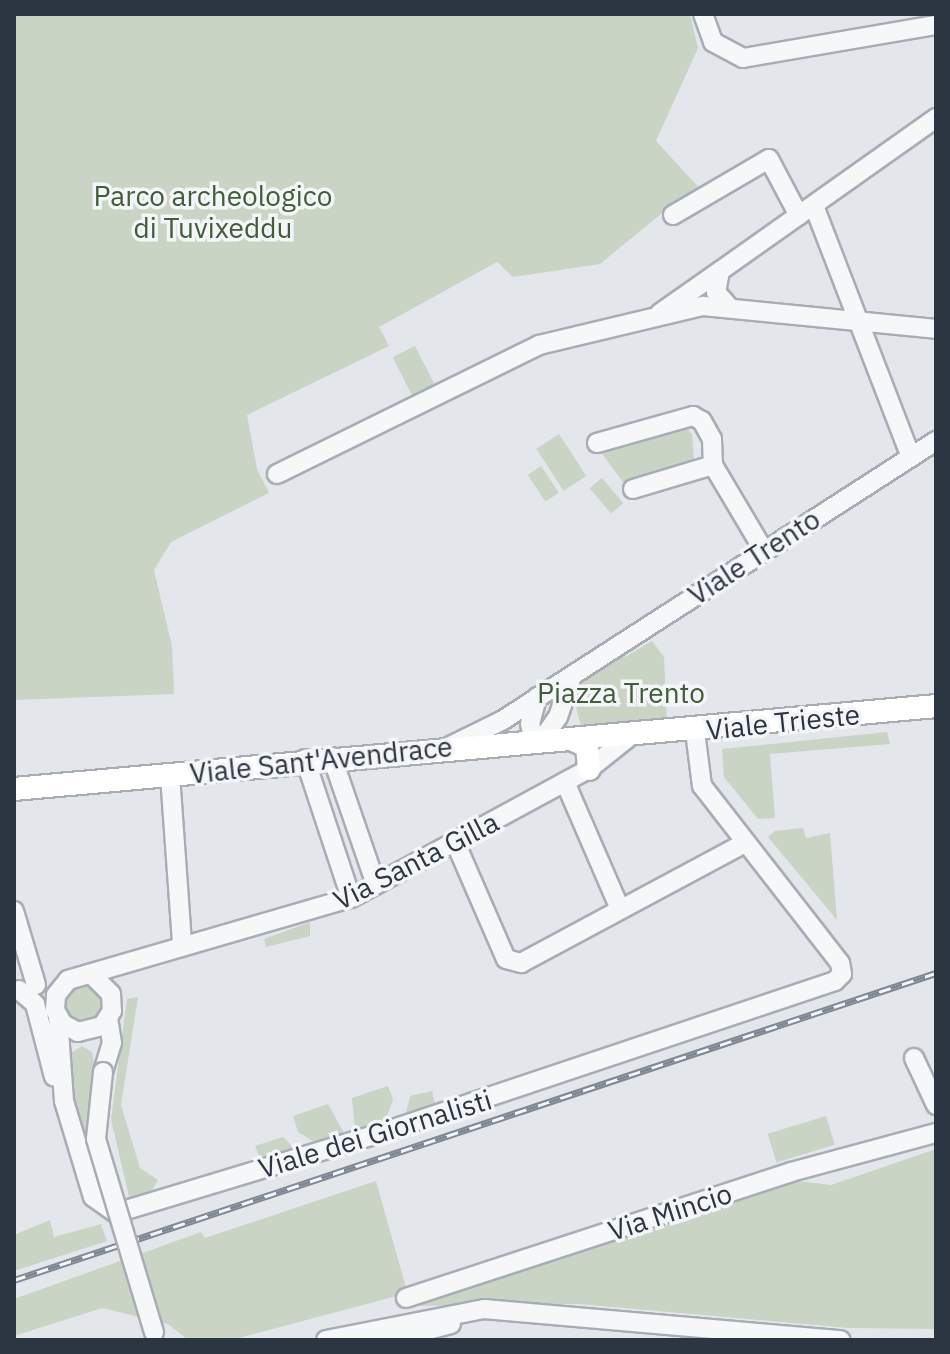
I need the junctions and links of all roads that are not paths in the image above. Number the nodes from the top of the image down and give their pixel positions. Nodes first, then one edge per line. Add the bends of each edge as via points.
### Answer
1 (703, 14) edge
2 (932, 26) edge
3 (936, 118) edge
4 (806, 211) junction
5 (673, 215) dead end
6 (720, 271) junction
7 (729, 307) junction
8 (647, 321) junction
9 (859, 321) junction
10 (936, 329) edge
11 (936, 441) edge
12 (597, 443) dead end
13 (911, 457) junction
14 (713, 465) junction
15 (277, 474) dead end
16 (633, 489) dead end
17 (764, 551) junction
18 (573, 674) junction
19 (537, 697) junction
20 (936, 706) edge
21 (695, 731) junction
22 (629, 737) junction
23 (549, 738) junction
24 (450, 746) junction
25 (332, 757) junction
26 (305, 759) junction
27 (589, 769) junction
28 (170, 775) junction
29 (565, 782) junction
30 (14, 789) edge
31 (745, 843) junction
32 (456, 844) junction
33 (376, 885) junction
34 (351, 898) junction
35 (620, 909) junction
36 (14, 911) edge
37 (182, 944) junction
38 (83, 976) junction
39 (23, 989) edge
40 (57, 1010) junction
41 (108, 1019) junction
42 (78, 1032) junction
43 (914, 1058) dead end
44 (103, 1072) junction
45 (64, 1101) junction
46 (936, 1105) edge
47 (936, 1133) edge
48 (406, 1298) dead end
49 (517, 1312) junction
50 (157, 1337) edge
51 (326, 1340) edge
52 (390, 1340) edge
53 (841, 1340) edge

1 - 2 street via 713,42 743,58
3 - 4 street
4 - 5 street via 769,159
4 - 6 street
4 - 9 street
6 - 7 street via 716,292
6 - 8 street
7 - 8 street via 703,306
7 - 9 street
8 - 15 street via 539,345
9 - 10 street
9 - 13 street
11 - 13 street, Viale Trento
12 - 14 street via 693,416 708,428
13 - 17 street, Viale Trento
14 - 16 street
14 - 17 street
17 - 18 street, Viale Trento
18 - 19 street, Viale Trento
18 - 23 street
19 - 23 street via 530,724
19 - 24 street, Viale Trento
20 - 21 main road, Viale Trieste
21 - 22 main road, Viale Trieste
21 - 31 street via 702,786
22 - 23 main road, Viale Sant'Avendrace
22 - 27 street, Via Santa Gilla
23 - 24 main road, Viale Sant'Avendrace
23 - 27 main road via 587,746
24 - 25 main road, Viale Sant'Avendrace
25 - 26 main road, Viale Sant'Avendrace
25 - 33 street
26 - 28 main road, Viale Sant'Avendrace
26 - 34 street
27 - 29 street, Via Santa Gilla
28 - 30 main road, Viale Sant'Avendrace
28 - 37 street
29 - 32 street, Via Santa Gilla
29 - 35 street
31 - 35 street
31 - 45 street, Viale dei Giornalisti via 840,963 842,974 835,981 386,1132 116,1213 93,1197
32 - 33 street, Via Santa Gilla
32 - 35 street via 512,963 521,963
33 - 34 street, Via Santa Gilla
34 - 37 street, Via Santa Gilla
36 - 39 street
37 - 38 street, Via Santa Gilla
38 - 39 street, Via Santa Gilla
38 - 40 street via 59,989
38 - 41 street via 111,994
39 - 40 street
39 - 45 street via 35,1004
40 - 42 street
40 - 45 street, Viale dei Giornalisti
41 - 42 street via 95,1030
41 - 44 street via 112,1043
42 - 44 street via 94,1043
43 - 46 street
44 - 50 street, bridge via 96,1139
47 - 48 street, Via Mincio via 791,1172
49 - 51 street via 484,1309 440,1315
49 - 52 street
49 - 53 street

